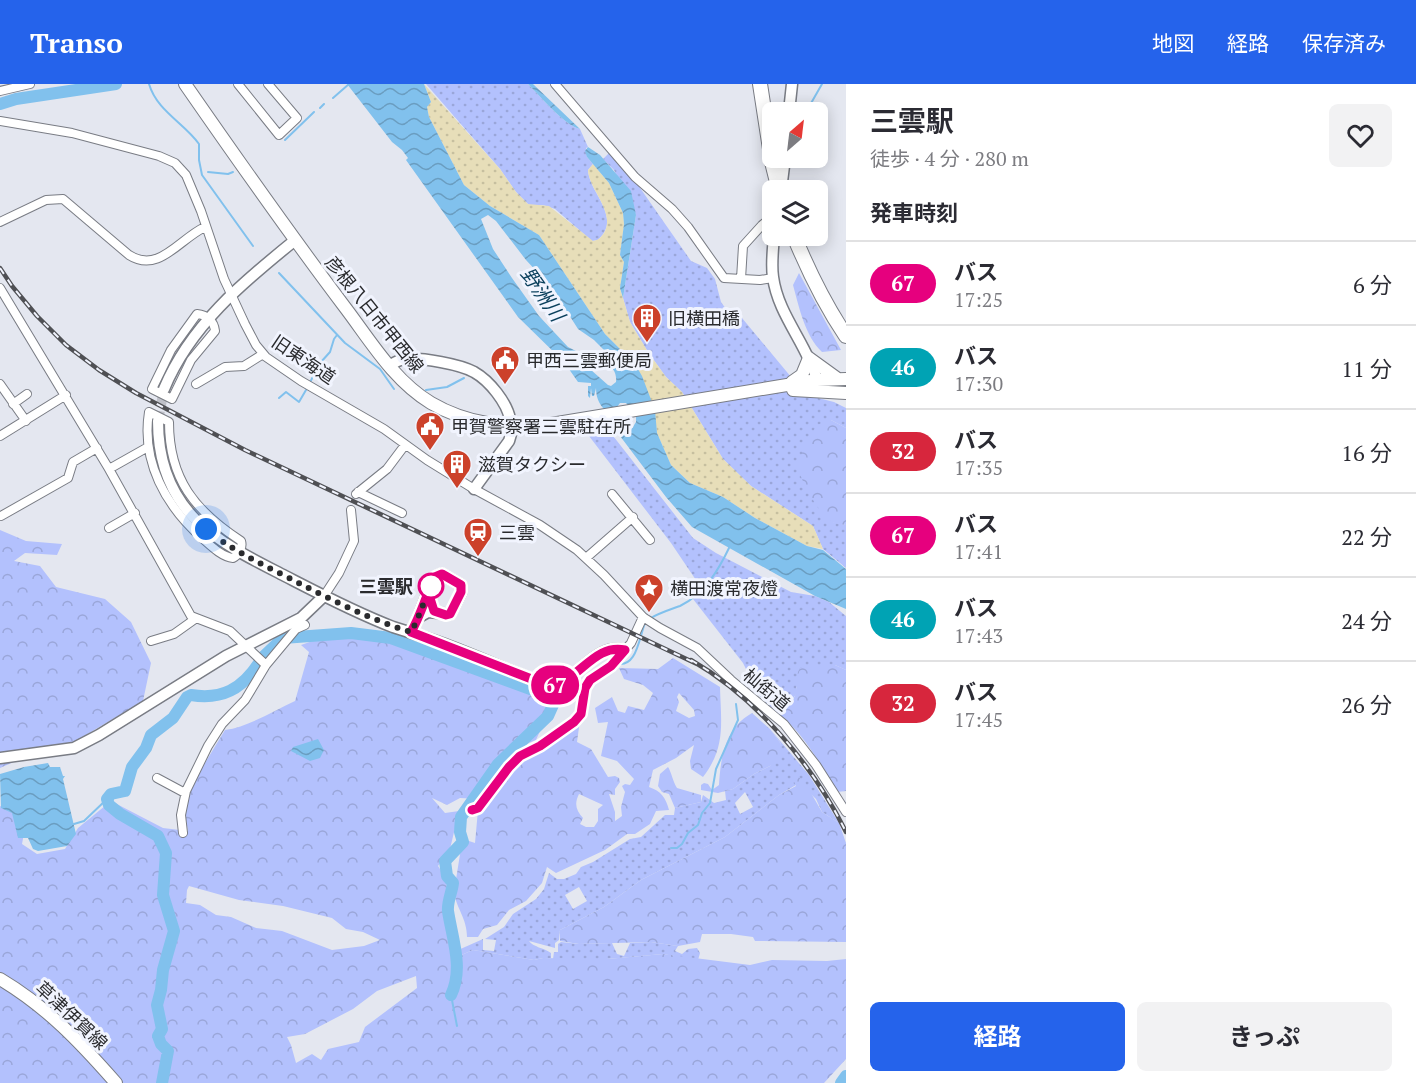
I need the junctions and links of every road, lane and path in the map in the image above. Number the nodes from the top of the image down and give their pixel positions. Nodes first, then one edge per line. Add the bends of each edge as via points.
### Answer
1 (30, 84) edge
2 (185, 84) edge
3 (237, 84) edge
4 (268, 84) edge
5 (555, 84) edge
6 (760, 84) edge
7 (792, 84) edge
8 (0, 91) edge
9 (790, 102) edge
10 (0, 121) edge
11 (777, 180) edge
12 (0, 222) edge
13 (762, 225) edge
14 (205, 227) junction
15 (294, 241) junction
16 (774, 246) edge
17 (798, 246) edge
18 (773, 278) junction
19 (741, 279) junction
20 (0, 288) edge
21 (231, 294) junction
22 (209, 318) junction
23 (845, 334) edge
24 (263, 354) junction
25 (809, 358) junction
26 (389, 366) junction
27 (842, 379) edge
28 (817, 380) junction
29 (0, 384) edge
30 (196, 384) dead end
31 (797, 384) junction
32 (164, 389) tunnel mouth
33 (762, 390) junction
34 (844, 392) edge
35 (27, 394) dead end
36 (66, 396) junction
37 (13, 404) junction
38 (510, 419) dead end
39 (27, 421) junction
40 (158, 421) tunnel mouth
41 (511, 434) dead end
42 (0, 436) edge
43 (405, 445) junction
44 (148, 447) junction
45 (97, 448) junction
46 (110, 469) junction
47 (474, 489) junction
48 (612, 494) dead end
49 (351, 510) dead end
50 (135, 513) junction
51 (402, 513) dead end
52 (1, 516) edge
53 (633, 517) junction
54 (109, 528) dead end
55 (650, 540) dead end
56 (239, 552) junction
57 (586, 558) junction
58 (428, 591) junction
59 (324, 596) junction
60 (434, 611) junction
61 (419, 617) junction
62 (195, 619) junction
63 (646, 619) junction
64 (305, 625) dead end
65 (411, 632) junction
66 (151, 642) dead end
67 (246, 645) junction
68 (625, 650) junction
69 (266, 664) junction
70 (0, 758) edge
71 (157, 778) dead end
72 (185, 793) junction
73 (472, 810) dead end
74 (846, 812) edge
75 (183, 833) dead end
76 (0, 979) edge
77 (116, 1083) edge

1 - 8 street
2 - 15 main road, 彦根八日市甲西線
3 - 4 street via 279,135 297,118
5 - 19 street via 635,177 688,227 724,278
6 - 11 highway
7 - 9 street
10 - 14 street, 旧東海道 via 72,133 175,163 186,175
12 - 14 street via 46,200 63,199 129,255 150,262
13 - 19 street via 743,246
14 - 21 street, 旧東海道
15 - 21 street
15 - 26 main road, 彦根八日市甲西線
16 - 18 street
17 - 23 highway
18 - 19 street
18 - 25 street via 781,304
20 - 36 street
21 - 22 street
21 - 24 street, 旧東海道
22 - 22 street via 214,331 191,360 172,399 152,389 171,350 195,316
22 - 32 street via 184,351
24 - 30 street via 244,366 225,367
24 - 43 street, 旧東海道
25 - 27 main road
25 - 28 street
25 - 31 main road
26 - 33 main road, 彦根八日市甲西線 via 418,394 460,417 515,426 562,423
26 - 38 street via 412,359 474,372 496,393
27 - 28 main road, 彦根八日市甲西線
28 - 31 main road, 彦根八日市甲西線
28 - 34 main road
29 - 37 street
31 - 33 main road, 彦根八日市甲西線
31 - 33 main road, 彦根八日市甲西線 via 779,391
31 - 34 main road, 彦根八日市甲西線
35 - 37 street
36 - 39 street
36 - 45 street
37 - 39 street
39 - 42 street
40 - 56 street via 161,460 173,490 195,519
41 - 47 street
43 - 47 street, 旧東海道
43 - 51 street via 387,469 357,493
44 - 46 street
44 - 56 street via 161,488 181,518 229,558
44 - 56 street via 148,412 169,422 176,472 191,498 241,541
45 - 46 street
45 - 52 street via 73,462 68,478
46 - 50 street
47 - 57 street, 旧東海道 via 553,533
48 - 53 street
49 - 59 street via 354,541
50 - 54 street
50 - 62 street
53 - 55 street
53 - 57 street
56 - 59 street
57 - 63 street, 旧東海道
58 - 60 street
58 - 60 street via 435,577 442,574 461,585 450,614
58 - 61 street
59 - 65 street
59 - 67 street via 301,618
60 - 61 street
61 - 65 street
62 - 66 street via 174,634
62 - 67 street via 230,631
63 - 68 street
63 - 74 street, 杣街道 via 697,648 784,724
64 - 69 street
65 - 68 street via 547,685 565,680 600,653
67 - 69 street
67 - 70 street via 74,748
68 - 73 street via 590,680 581,714 574,722 520,756 478,808
69 - 72 street via 245,700 212,739
71 - 72 street
72 - 75 street
76 - 77 main road, 草津伊賀線 via 54,1017

